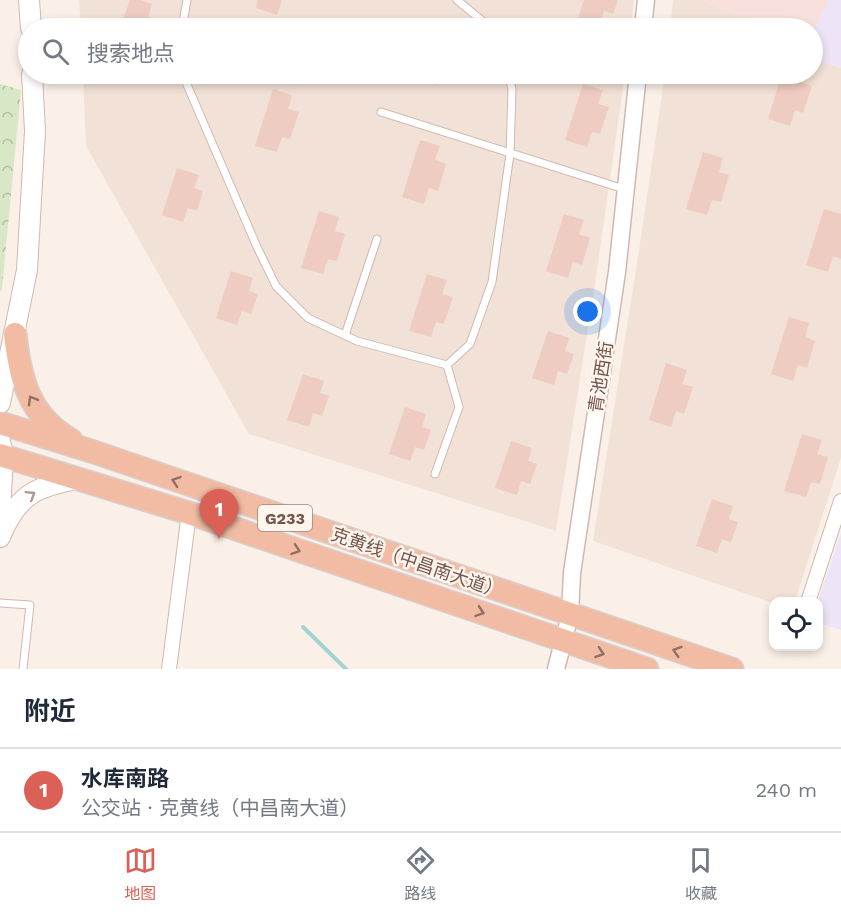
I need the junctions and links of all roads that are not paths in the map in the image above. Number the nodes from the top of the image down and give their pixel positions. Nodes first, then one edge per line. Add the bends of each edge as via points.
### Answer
1 (29, 0) edge
2 (187, 0) edge
3 (457, 0) edge
4 (646, 0) edge
5 (30, 18) edge
6 (184, 18) edge
7 (479, 18) edge
8 (644, 18) edge
9 (32, 84) edge
10 (187, 84) edge
11 (511, 84) edge
12 (637, 84) edge
13 (381, 112) dead end
14 (510, 154) junction
15 (626, 190) junction
16 (377, 239) dead end
17 (15, 334) junction
18 (345, 335) junction
19 (0, 353) edge
20 (447, 365) junction
21 (0, 402) edge
22 (0, 423) edge
23 (1, 450) edge
24 (91, 451) junction
25 (435, 474) dead end
26 (81, 479) junction
27 (841, 501) edge
28 (0, 512) edge
29 (189, 513) junction
30 (0, 537) edge
31 (810, 597) edge
32 (0, 603) edge
33 (565, 613) junction
34 (558, 639) junction
35 (23, 669) edge
36 (169, 669) edge
37 (545, 669) edge
38 (556, 669) edge
39 (647, 669) edge
40 (732, 669) edge

1 - 5 main road
2 - 6 lane
3 - 7 lane
4 - 8 street
9 - 17 main road via 27,270
10 - 18 lane via 276,286 308,318
11 - 14 lane
12 - 15 street, 青池西街
13 - 14 lane
14 - 15 lane
14 - 20 lane via 492,282 471,344
15 - 33 street, 青池西街
16 - 18 lane
17 - 19 main road
17 - 21 main road
24 -> 17 highway via 53,428 31,400 20,374
18 - 20 lane
20 - 25 lane via 459,406
22 - 24 highway, 克黄线（中昌南大道） / G233
23 - 26 highway, 克黄线（中昌南大道） / G233
23 - 28 main road
33 -> 24 highway, 克黄线（中昌南大道） / G233
26 - 29 highway, 克黄线（中昌南大道） / G233
30 -> 26 main road via 22,500 48,486
27 - 31 street
29 -> 34 highway, 克黄线（中昌南大道） / G233
29 - 36 street
32 - 35 lane via 30,605
33 - 34 street, 青池西街
40 -> 33 highway, 克黄线（中昌南大道） / G233
34 - 37 street, 青池西街
34 - 38 street, 青池西街
34 -> 39 highway, 克黄线（中昌南大道） / G233

